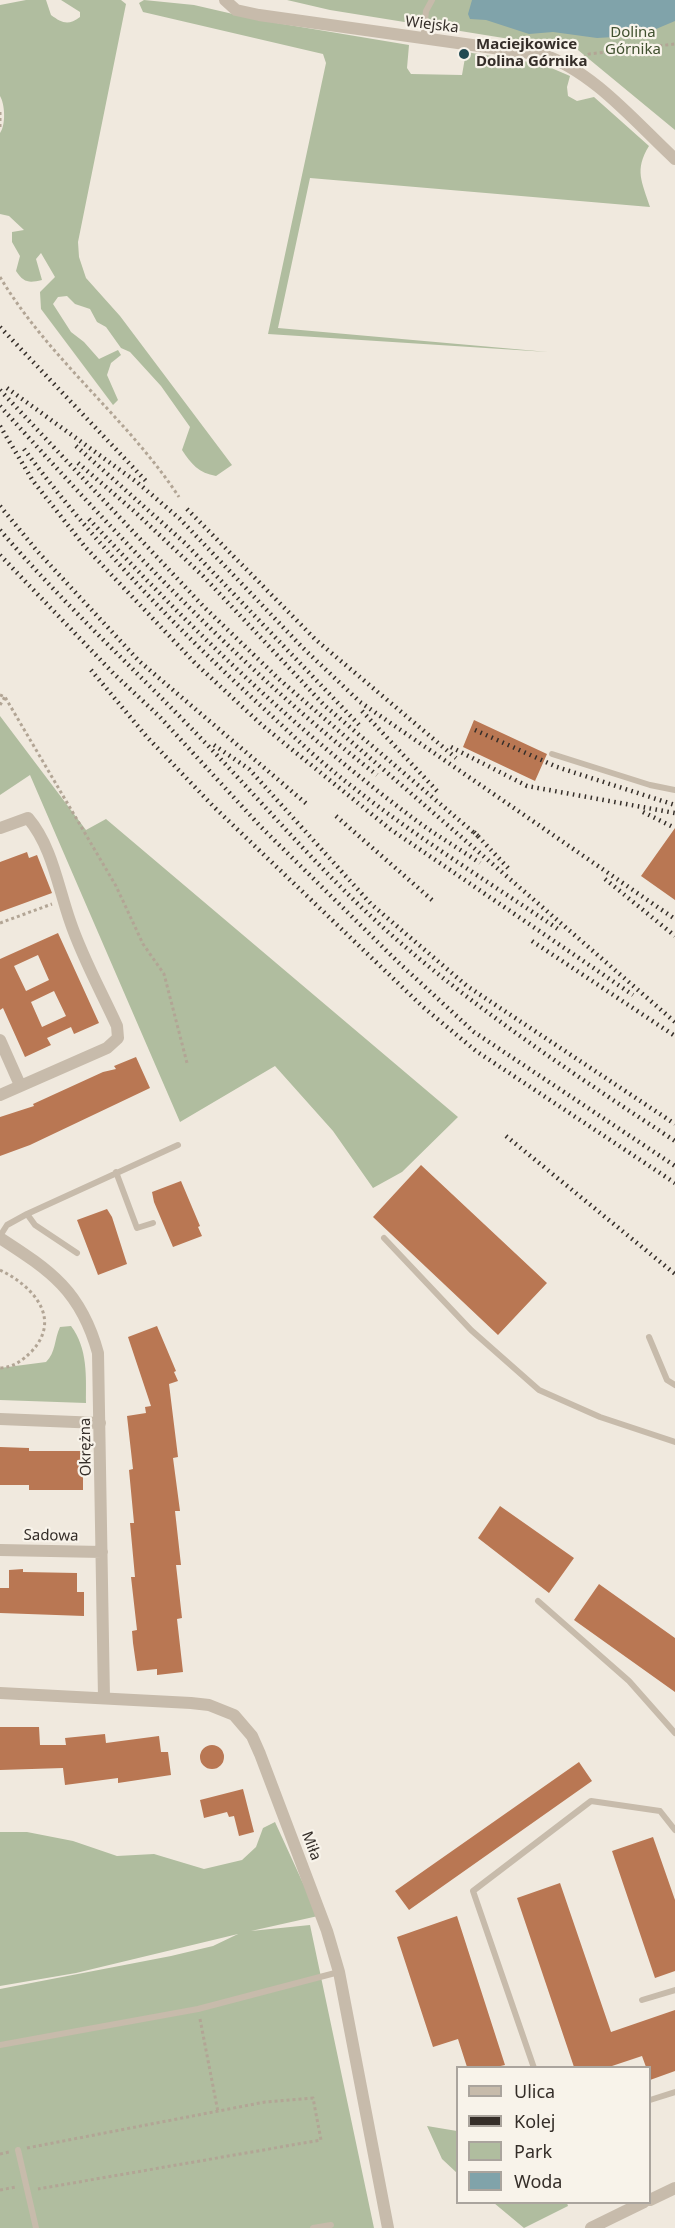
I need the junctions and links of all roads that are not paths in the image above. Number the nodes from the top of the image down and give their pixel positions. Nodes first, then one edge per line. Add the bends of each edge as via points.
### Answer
1 (225, 0) edge
2 (432, 0) edge
3 (423, 40) junction
4 (675, 159) edge
5 (552, 754) dead end
6 (675, 790) edge
7 (0, 828) edge
8 (0, 1040) edge
9 (20, 1085) junction
10 (0, 1095) edge
11 (178, 1145) dead end
12 (116, 1172) junction
13 (27, 1214) junction
14 (153, 1223) dead end
15 (0, 1237) edge
16 (384, 1238) dead end
17 (77, 1253) dead end
18 (649, 1337) dead end
19 (675, 1385) edge
20 (0, 1419) edge
21 (100, 1423) junction
22 (675, 1442) edge
23 (0, 1550) edge
24 (102, 1552) junction
25 (538, 1601) dead end
26 (0, 1693) edge
27 (104, 1698) junction
28 (675, 1733) edge
29 (675, 1830) edge
30 (339, 1972) junction
31 (675, 1990) edge
32 (642, 2000) dead end
33 (0, 2045) edge
34 (534, 2066) edge
35 (675, 2092) edge
36 (651, 2100) edge
37 (18, 2150) road end
38 (675, 2188) edge
39 (651, 2200) edge
40 (640, 2204) edge
41 (331, 2225) dead end
42 (36, 2228) edge
43 (313, 2228) edge
44 (388, 2228) edge
45 (591, 2228) edge

1 - 3 street, Wiejska via 236,10 259,15
2 - 3 lane via 426,11
3 - 4 street, Wiejska via 543,55 575,68
5 - 6 lane
7 - 9 street via 28,818 40,837 70,922 117,1026 118,1038 107,1048
8 - 9 street
9 - 10 street
11 - 12 lane
12 - 13 lane
12 - 14 lane via 138,1228
13 - 15 lane via 7,1225
13 - 17 lane via 35,1225
15 - 21 street, Okrężna via 53,1274 83,1311 98,1353
16 - 22 lane via 471,1330 539,1390 600,1417
18 - 19 lane via 667,1380
20 - 21 street
21 - 24 street, Okrężna
23 - 24 street, Sadowa
24 - 27 street, Okrężna
25 - 28 lane via 629,1681
26 - 27 street, Miła
27 - 30 street, Miła via 209,1705 243,1723 260,1754
29 - 34 lane via 660,1811 591,1801 473,1891
30 - 33 lane via 198,2009
30 - 44 street, Miła
31 - 32 lane
35 - 36 lane
37 - 42 lane
38 - 39 street
40 - 45 street
41 - 43 lane

